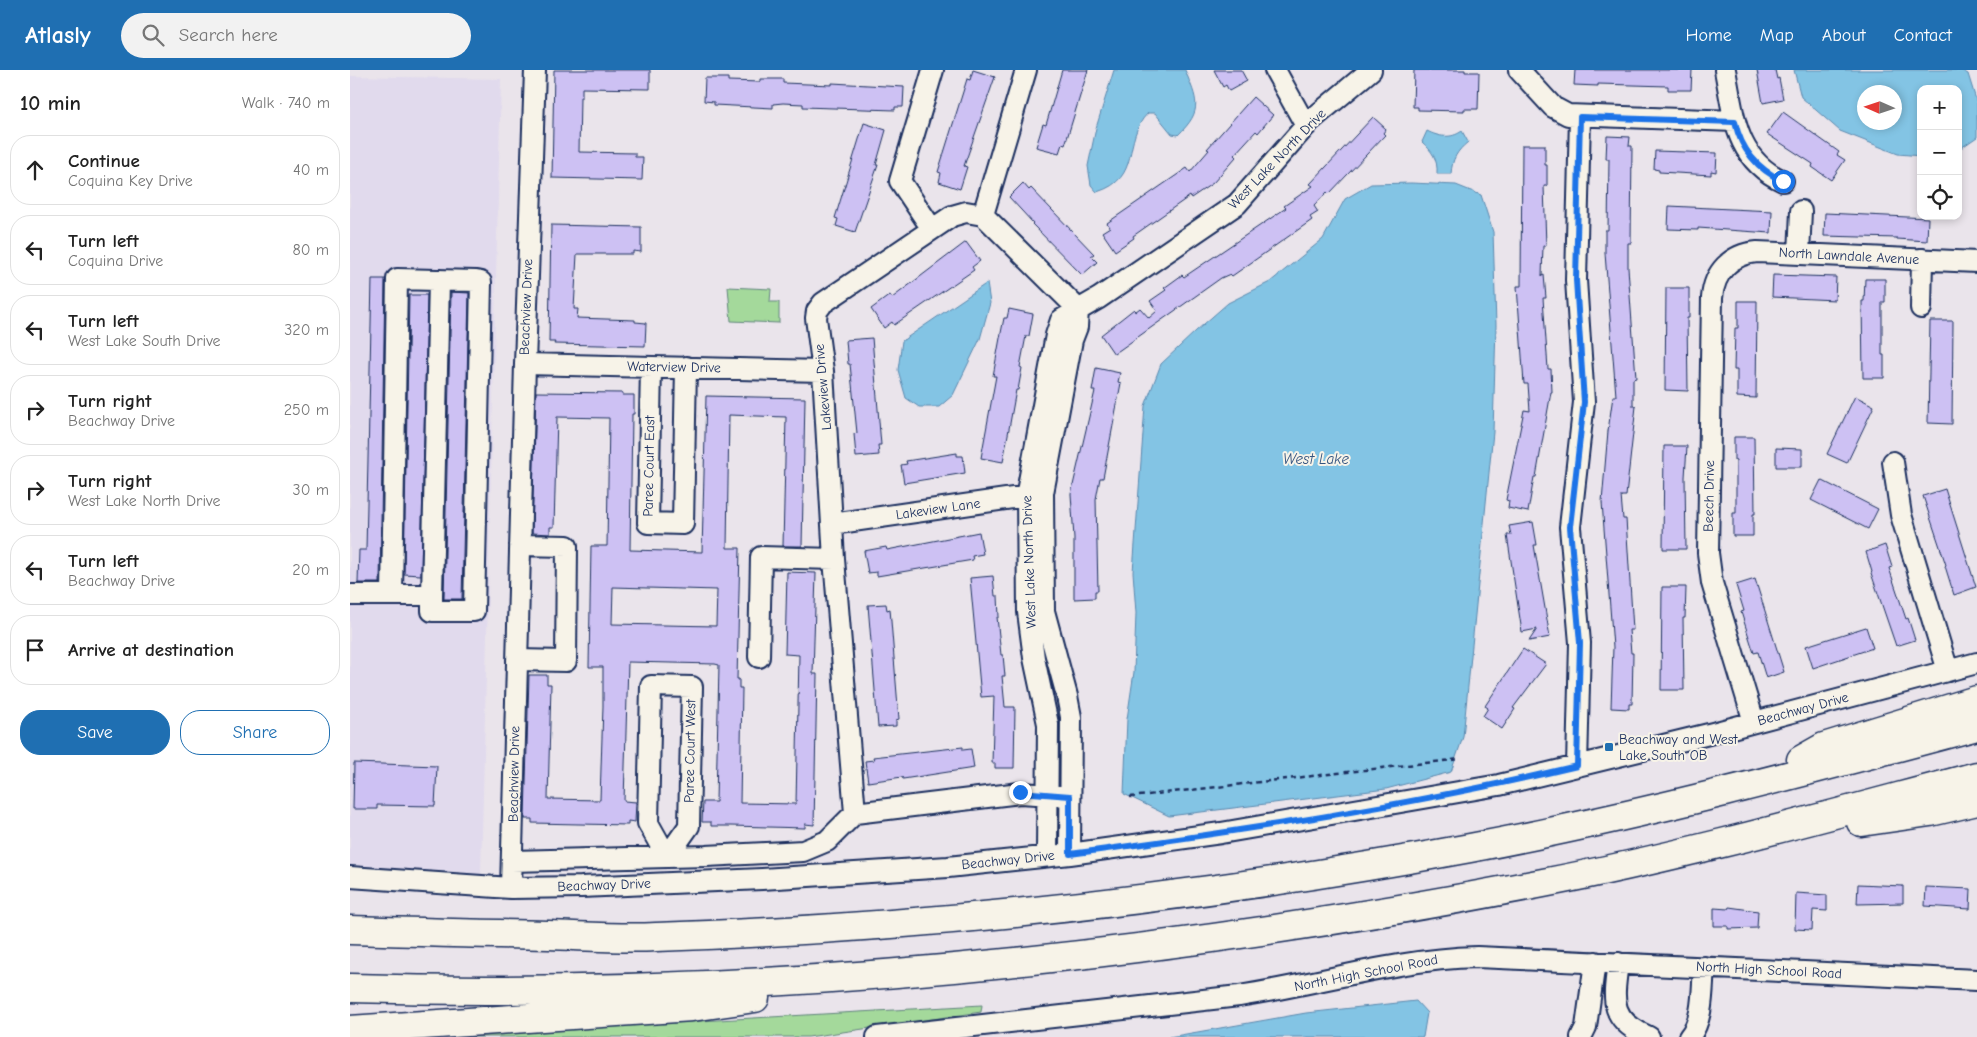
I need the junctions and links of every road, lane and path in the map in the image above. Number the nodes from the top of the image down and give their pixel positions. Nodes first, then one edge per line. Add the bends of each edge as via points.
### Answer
1 (534, 70) edge
2 (932, 70) edge
3 (1026, 70) edge
4 (1275, 70) edge
5 (1371, 70) edge
6 (1519, 70) edge
7 (1725, 70) edge
8 (1580, 117) junction
9 (1735, 122) junction
10 (1306, 126) junction
11 (1783, 181) dead end
12 (1801, 211) dead end
13 (983, 215) junction
14 (932, 229) junction
15 (1799, 254) junction
16 (1922, 259) junction
17 (1977, 262) edge
18 (1724, 266) joint
19 (439, 280) junction
20 (1920, 308) dead end
21 (1078, 309) junction
22 (525, 364) junction
23 (652, 366) junction
24 (686, 368) junction
25 (823, 372) junction
26 (1894, 462) dead end
27 (1035, 495) junction
28 (832, 524) junction
29 (520, 545) junction
30 (834, 559) junction
31 (350, 595) edge
32 (392, 595) junction
33 (432, 595) junction
34 (759, 657) dead end
35 (517, 660) junction
36 (1977, 663) edge
37 (1948, 671) junction
38 (1977, 700) edge
39 (1754, 722) junction
40 (1977, 726) edge
41 (1460, 759) dead end
42 (1577, 766) junction
43 (1977, 776) edge
44 (1759, 784) junction
45 (1048, 794) junction
46 (1070, 796) junction
47 (1130, 797) dead end
48 (1977, 801) edge
49 (855, 813) junction
50 (1724, 842) junction
51 (1070, 854) junction
52 (1047, 856) junction
53 (668, 857) junction
54 (512, 861) junction
55 (350, 877) edge
56 (511, 888) junction
57 (350, 914) edge
58 (350, 930) edge
59 (650, 938) junction
60 (1595, 962) junction
61 (1618, 963) junction
62 (1704, 967) junction
63 (958, 969) junction
64 (1977, 980) edge
65 (350, 988) edge
66 (350, 1030) edge
67 (978, 1031) edge
68 (904, 1036) edge
69 (877, 1037) edge
70 (1581, 1037) edge
71 (1649, 1037) edge
72 (1689, 1037) edge

1 - 22 street, Beachview Drive
2 - 14 street via 900,181
3 - 13 street
4 - 10 street
5 - 10 street, West Lake North Drive
6 - 8 street via 1553,107
7 - 9 street
8 - 9 street
8 - 42 street via 1576,280 1584,402 1570,527 1580,643
9 - 11 street via 1747,152 1760,167
10 - 21 street, West Lake North Drive via 1237,204
12 - 15 street
13 - 14 street, Lakeview Drive via 959,213
13 - 21 street
14 - 25 street, Lakeview Drive via 820,307 816,318
15 - 16 street, North Lawndale Avenue
15 - 18 street, North Lawndale Avenue via 1749,253
16 - 17 street, North Lawndale Avenue
16 - 20 street
18 - 39 street, Beech Drive via 1717,277 1712,298 1708,553 1718,575
19 - 32 street via 397,278
19 - 33 street
19 - 33 street via 481,282 474,612 432,611
21 - 27 street, West Lake North Drive via 1077,327
22 - 23 street, Waterview Drive
22 - 29 street, Beachview Drive
23 - 24 street, Waterview Drive
23 - 24 street, Paree Court East via 648,524 683,524
24 - 25 street, Waterview Drive
25 - 28 street, Lakeview Drive
26 - 37 street via 1901,515
27 - 28 street, Lakeview Lane
27 - 45 street, West Lake North Drive via 1028,612 1048,724
27 - 46 street, West Lake North Drive via 1044,611 1070,709
28 - 30 street, Lakeview Drive
29 - 35 street, Beachview Drive
29 - 35 street via 567,546 566,661
30 - 34 street via 761,557
30 - 49 street, Lakeview Drive
31 - 32 street
32 - 33 street
35 - 54 street, Beachview Drive
36 - 37 street, Beachway Drive
37 - 39 street, Beachway Drive
38 - 44 highway via 1824,747
39 - 42 street, Beachway Drive
40 - 44 highway
41 - 47 path
42 - 51 street, Beachway Drive via 1499,785 1221,833
43 - 50 highway
44 - 59 highway via 1471,848 1184,893 1050,910 859,927
45 - 46 street
45 - 49 street via 1020,792
45 - 52 street, West Lake North Drive
46 - 51 street, West Lake North Drive
48 - 50 highway via 1930,812
49 - 53 street, Beachway Drive via 827,841 803,851
50 - 63 highway via 1547,882 1342,919 1222,938
51 - 52 street, Beachway Drive
52 - 56 street, Beachway Drive via 948,867 762,879
53 - 53 street, Paree Court West via 689,826 692,687 651,686 648,823
53 - 54 street, Beachway Drive
54 - 56 street, Beachview Drive
55 - 56 street, Beachway Drive
57 - 59 highway via 521,921
58 - 59 highway
60 - 61 street, North High School Road
60 - 67 street, North High School Road via 1477,957 1431,959 1276,990
60 - 70 street via 1586,1027
61 - 62 street, North High School Road
61 - 71 street via 1615,1005 1622,1018 1636,1031
62 - 64 street, North High School Road
62 - 72 street via 1700,1008
63 - 65 highway via 685,986 492,990
63 - 66 highway via 692,1007
67 - 68 street, North High School Road
68 - 69 street, North High School Road

